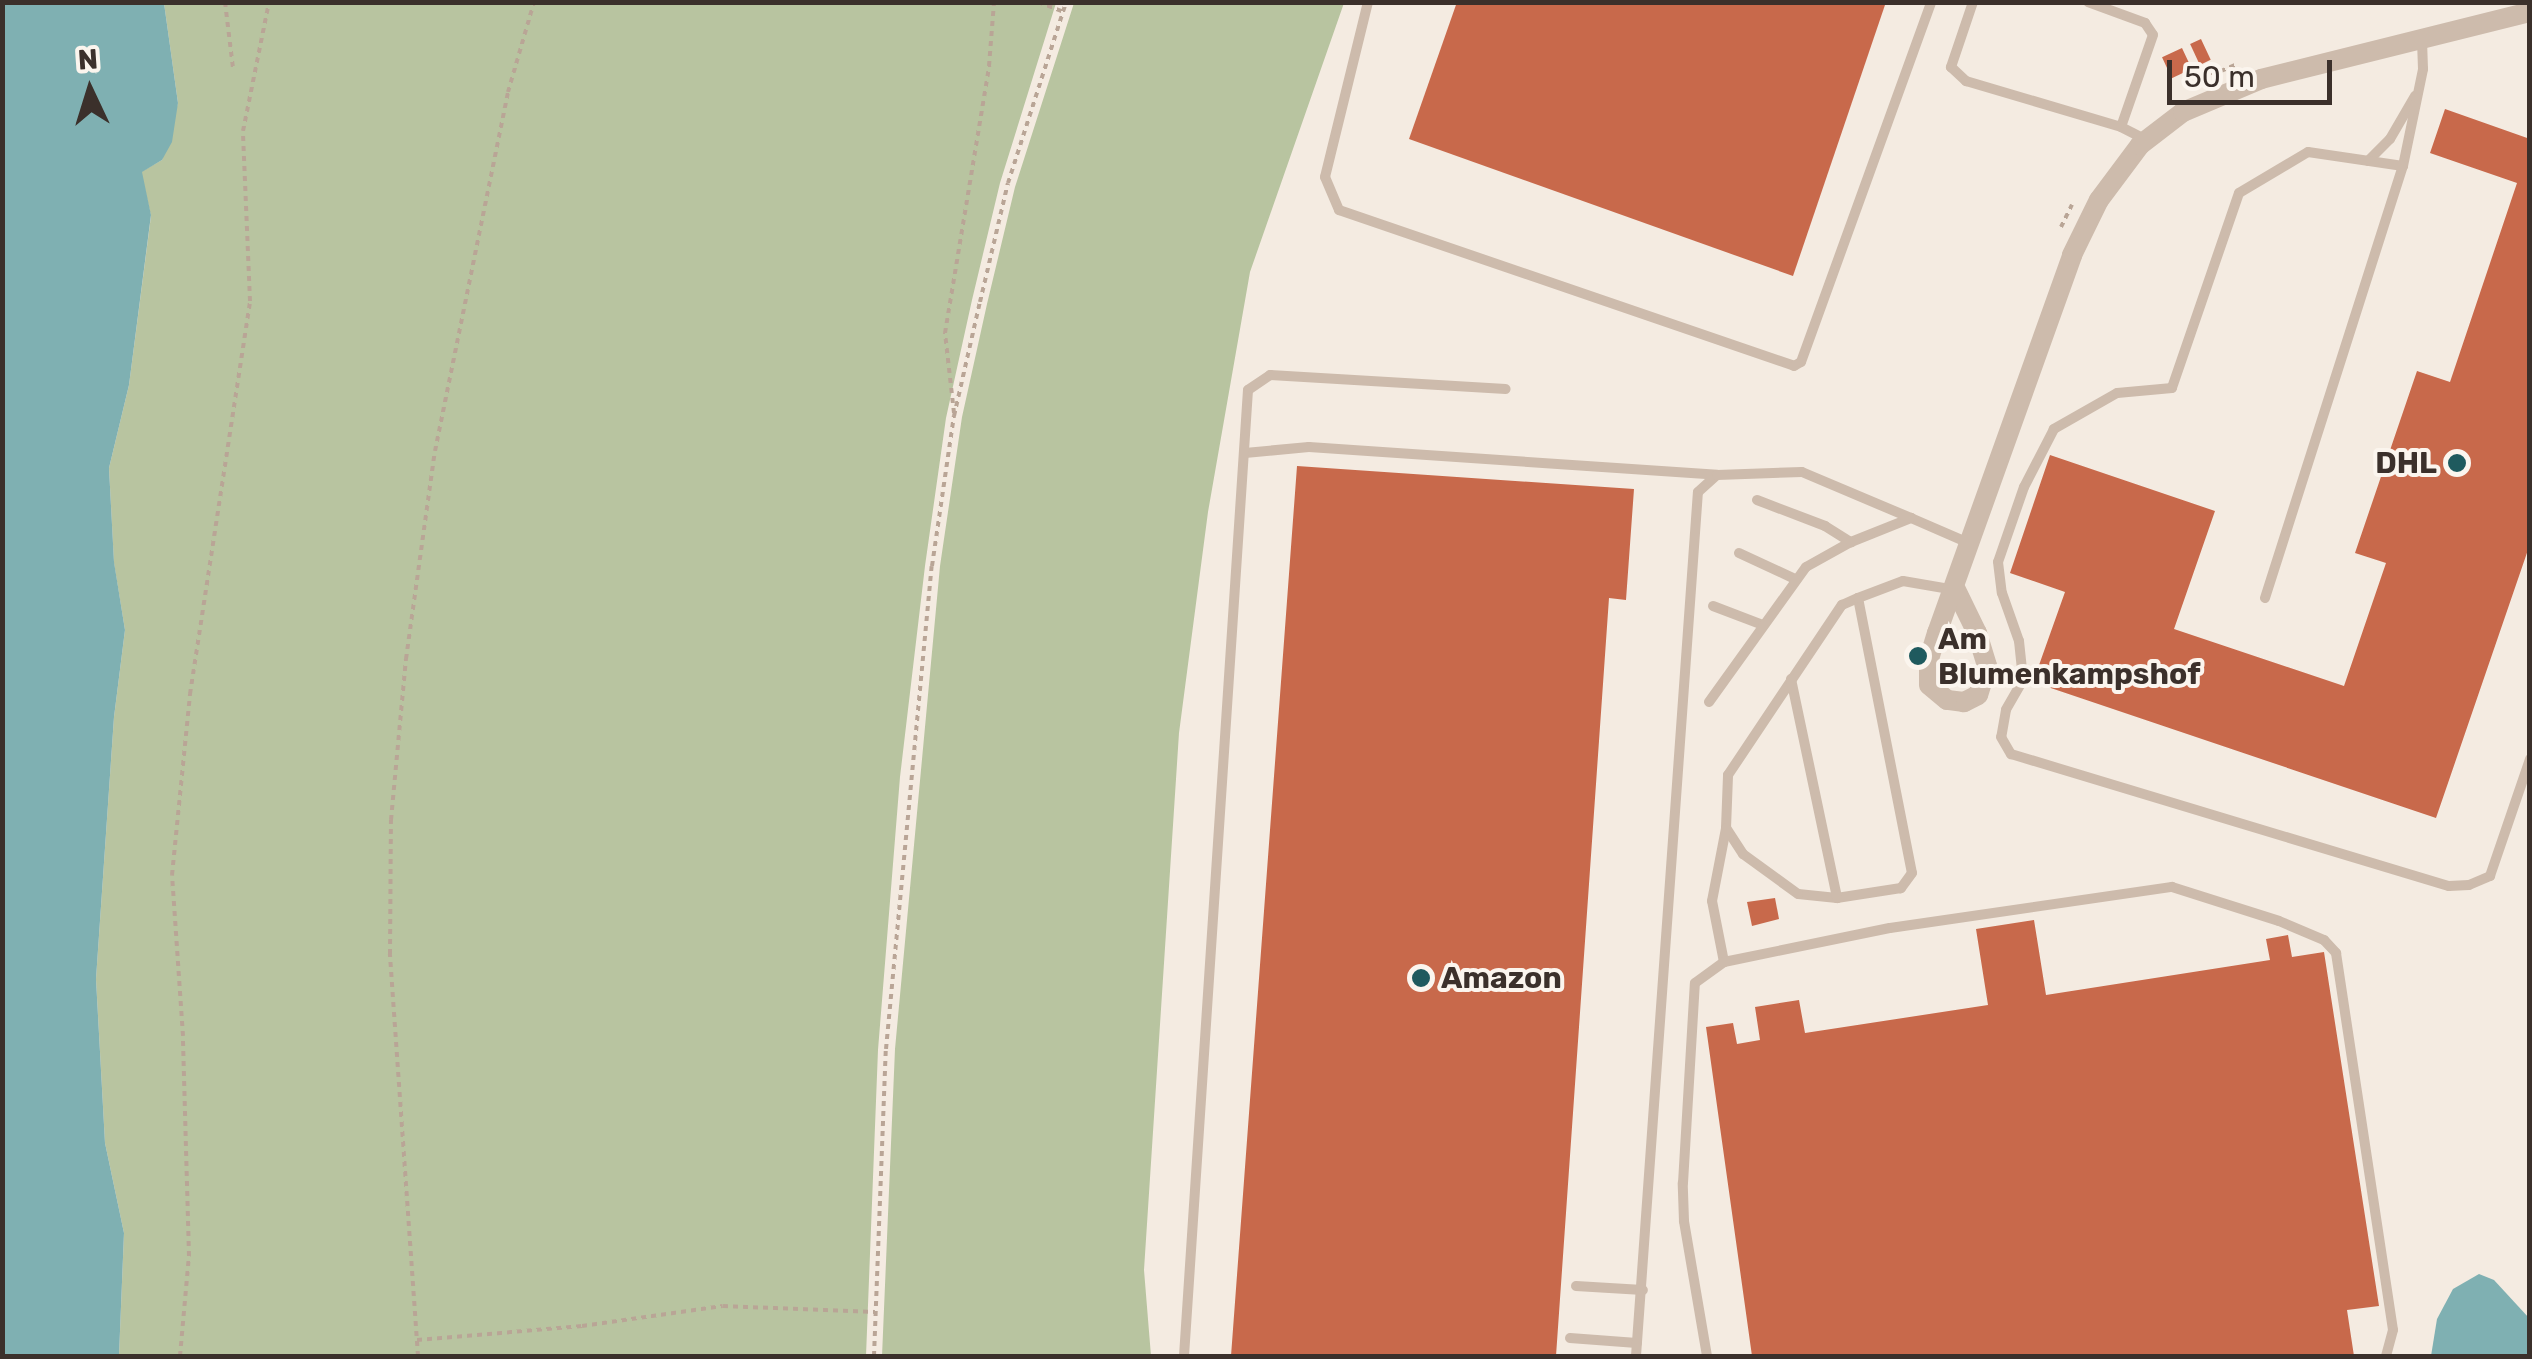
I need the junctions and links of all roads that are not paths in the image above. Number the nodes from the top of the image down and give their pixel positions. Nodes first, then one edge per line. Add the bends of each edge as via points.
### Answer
1 (1368, 2) edge
2 (1931, 2) edge
3 (1972, 2) edge
4 (2088, 2) edge
5 (2530, 12) edge
6 (2422, 38) junction
7 (2416, 95) junction
8 (2121, 127) junction
9 (2146, 140) junction
10 (2368, 161) junction
11 (2403, 166) junction
12 (1506, 389) dead end
13 (1245, 452) junction
14 (1717, 474) junction
15 (1757, 500) dead end
16 (1911, 518) junction
17 (1852, 542) junction
18 (1972, 545) junction
19 (1738, 554) dead end
20 (1795, 578) junction
21 (1956, 590) junction
22 (1858, 598) junction
23 (2265, 598) dead end
24 (1713, 606) dead end
25 (1763, 626) junction
26 (1791, 679) junction
27 (1709, 702) dead end
28 (2530, 760) edge
29 (1726, 828) junction
30 (1837, 898) junction
31 (1724, 962) junction
32 (1576, 1286) dead end
33 (1642, 1290) junction
34 (1570, 1338) dead end
35 (1637, 1343) junction
36 (1184, 1356) edge
37 (1636, 1356) edge
38 (1708, 1356) edge
39 (2386, 1356) edge

1 - 2 lane via 1325,177 1339,210 1794,366
3 - 8 lane via 1951,67 1966,81
4 - 8 lane via 2145,23 2153,36
5 - 6 street
6 - 7 lane
6 - 9 street via 2261,78 2220,94
7 - 10 lane
7 - 11 lane
8 - 9 lane
9 - 18 street via 2086,225
10 - 11 lane
10 - 28 lane via 2308,152 2239,194 2172,388 2117,393 2054,429 2024,487 1998,562 2023,680 2006,710 2001,737 2011,754 2449,886 2490,876
11 - 23 lane
12 - 13 lane via 1270,374 1248,390
13 - 14 lane via 1309,447
13 - 36 lane
14 - 16 lane via 1802,472
14 - 33 lane via 1698,492
15 - 17 lane
16 - 17 lane
16 - 18 lane
17 - 20 lane
18 - 21 street
19 - 20 lane
20 - 25 lane
21 - 21 street via 1986,666 1978,695 1964,702 1947,700 1929,685 1929,659
21 - 22 lane via 1902,580
22 - 26 lane via 1842,605
22 - 30 lane via 1912,873 1901,888
24 - 25 lane
25 - 27 lane
26 - 29 lane via 1728,775
26 - 30 lane
29 - 30 lane via 1744,854 1798,894
29 - 31 lane via 1712,900
31 - 38 lane via 1695,983 1686,1096 1684,1221
31 - 39 lane via 1890,928 2172,887 2324,940 2336,954 2393,1330
32 - 33 lane
33 - 35 lane
34 - 35 lane
35 - 37 lane

